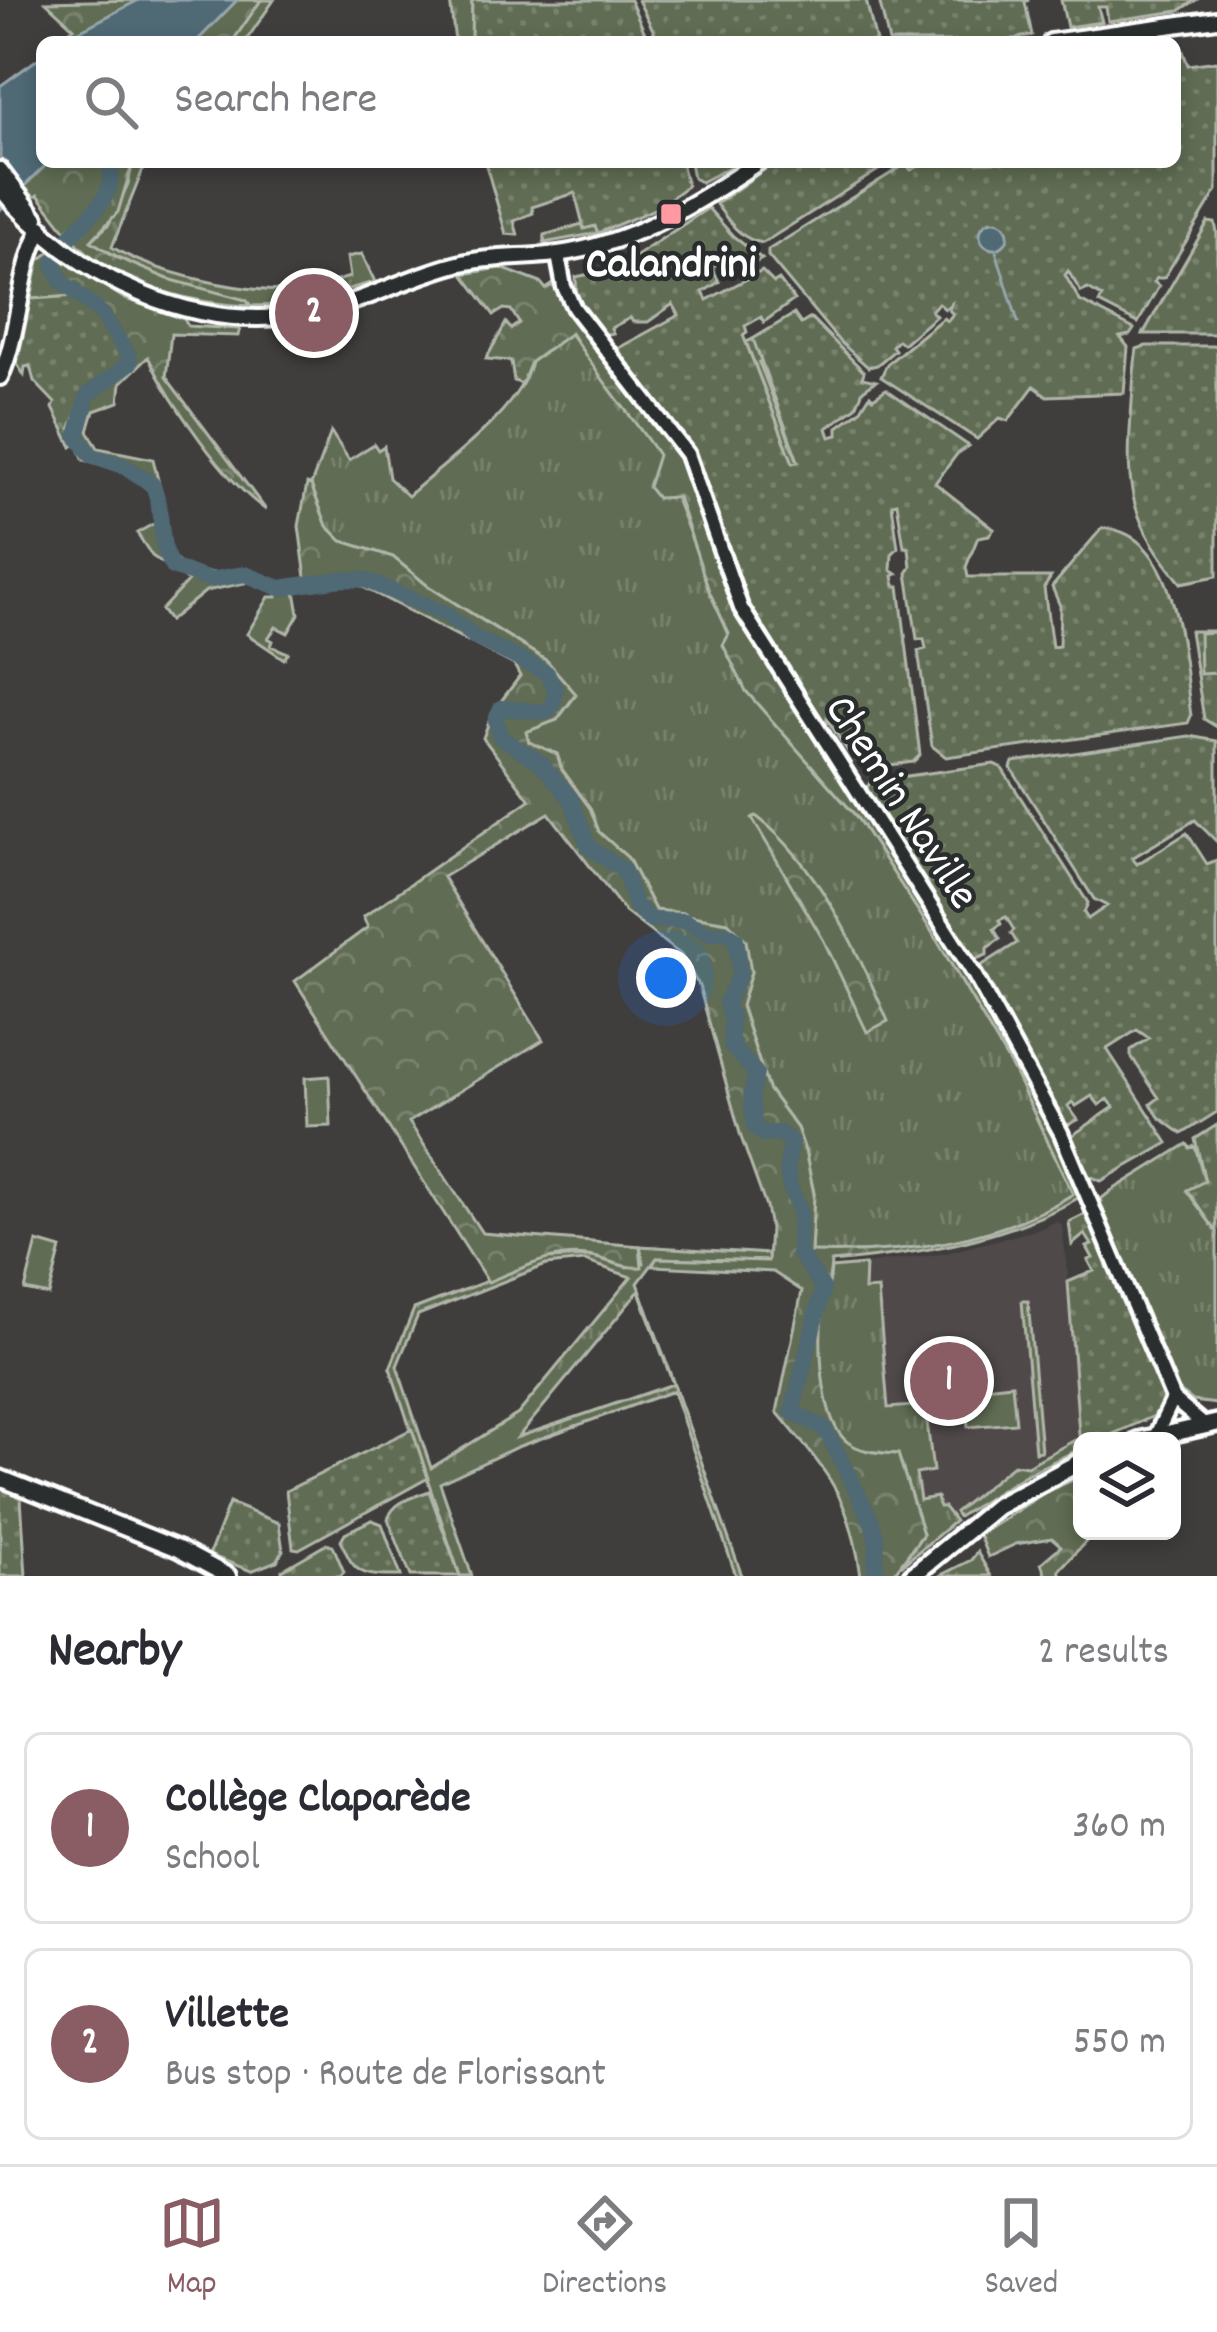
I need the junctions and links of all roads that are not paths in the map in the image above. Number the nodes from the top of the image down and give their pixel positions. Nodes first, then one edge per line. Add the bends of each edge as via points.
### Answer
1 (1217, 19) edge
2 (1094, 36) edge
3 (748, 168) edge
4 (0, 170) edge
5 (0, 188) edge
6 (20, 204) junction
7 (46, 231) junction
8 (558, 254) junction
9 (0, 376) edge
10 (1173, 1399) junction
11 (1204, 1422) edge
12 (1159, 1430) junction
13 (1155, 1432) edge
14 (1073, 1466) edge
15 (0, 1478) edge
16 (228, 1576) edge
17 (912, 1576) edge

1 - 2 main road
3 - 8 main road via 641,229
4 - 6 main road
5 - 6 main road
6 - 7 main road
7 - 8 main road via 103,275 151,298 264,318 337,307 463,263
7 - 9 main road via 33,245
8 - 10 street, Chemin Naville via 574,308 689,458 741,608 974,974 1061,1133
10 - 11 street, Chemin Naville
10 - 12 street
11 - 12 main road
12 - 13 main road
14 - 17 main road via 997,1506
15 - 16 main road

